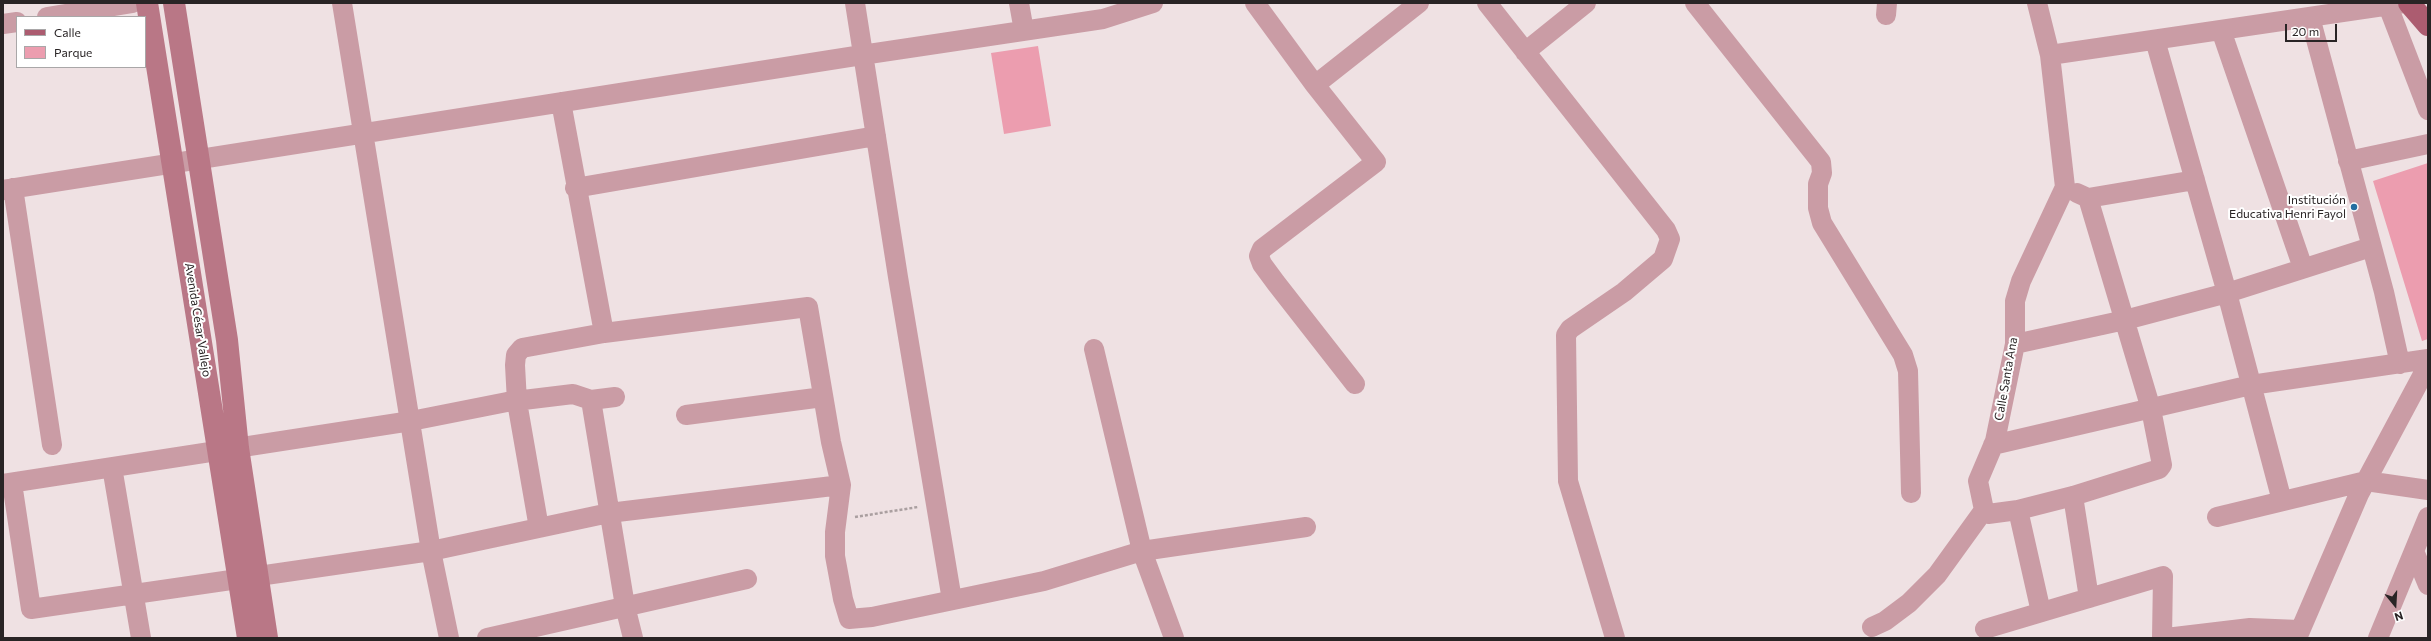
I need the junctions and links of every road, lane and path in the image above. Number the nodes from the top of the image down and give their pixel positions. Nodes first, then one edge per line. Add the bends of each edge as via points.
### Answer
1 (133, 3) edge
2 (147, 3) edge
3 (174, 3) edge
4 (342, 3) edge
5 (855, 3) edge
6 (1019, 3) edge
7 (1153, 3) edge
8 (1255, 3) edge
9 (1419, 3) edge
10 (1487, 3) edge
11 (1586, 3) edge
12 (1695, 3) edge
13 (2037, 3) edge
14 (2400, 4) edge
15 (53, 16) edge
16 (2310, 17) junction
17 (16, 22) edge
18 (3, 24) edge
19 (2428, 25) edge
20 (2222, 30) junction
21 (1024, 31) junction
22 (2155, 40) junction
23 (1525, 52) junction
24 (862, 55) junction
25 (2050, 55) junction
26 (1316, 85) junction
27 (561, 102) junction
28 (2428, 110) edge
29 (363, 133) junction
30 (876, 136) junction
31 (2428, 144) edge
32 (199, 158) junction
33 (2348, 161) junction
34 (173, 162) junction
35 (2195, 180) junction
36 (2065, 187) junction
37 (575, 188) junction
38 (8, 189) edge
39 (2088, 198) junction
40 (2371, 247) junction
41 (2303, 268) junction
42 (2227, 293) junction
43 (2125, 320) junction
44 (604, 334) junction
45 (2015, 344) junction
46 (1094, 349) dead end
47 (2428, 360) edge
48 (2400, 364) junction
49 (2428, 365) edge
50 (1355, 384) dead end
51 (2250, 385) junction
52 (615, 397) dead end
53 (823, 397) junction
54 (591, 400) junction
55 (517, 402) junction
56 (2151, 410) junction
57 (686, 415) dead end
58 (411, 421) junction
59 (52, 445) dead end
60 (1993, 445) junction
61 (229, 450) junction
62 (112, 466) junction
63 (2366, 481) junction
64 (7, 484) edge
65 (841, 485) junction
66 (2428, 490) edge
67 (1911, 493) dead end
68 (2073, 496) junction
69 (2282, 501) junction
70 (921, 506) dead end
71 (1984, 510) junction
72 (2018, 510) junction
73 (609, 513) junction
74 (2217, 517) dead end
75 (848, 518) dead end
76 (2428, 518) edge
77 (1306, 527) dead end
78 (539, 528) junction
79 (1142, 550) junction
80 (431, 551) junction
81 (2414, 551) junction
82 (249, 578) junction
83 (747, 578) dead end
84 (2428, 585) edge
85 (134, 596) junction
86 (2089, 598) junction
87 (952, 600) junction
88 (625, 606) junction
89 (2041, 612) junction
90 (1872, 627) dead end
91 (1985, 630) dead end
92 (2298, 634) edge
93 (141, 638) edge
94 (248, 638) edge
95 (267, 638) edge
96 (449, 638) edge
97 (487, 638) edge
98 (633, 638) edge
99 (1174, 638) edge
100 (1615, 638) edge
101 (2162, 638) edge
102 (2166, 638) edge
103 (2378, 638) edge

1 - 15 street
2 - 34 street, Avenida César Vallejo
3 - 32 street, Avenida César Vallejo
4 - 29 street
5 - 24 street
6 - 21 street
7 - 21 street via 1103,19
8 - 26 street
9 - 26 street
10 - 23 street
11 - 23 street
12 - 67 street via 1821,162 1818,208 1822,223 1903,355 1908,371
13 - 25 street
14 - 16 street
14 - 19 main road
14 - 28 street
16 - 20 street
16 - 33 street
17 - 18 street
20 - 22 street
20 - 41 street
21 - 24 street
22 - 25 street
22 - 35 street
23 - 100 street via 1666,230 1670,239 1663,259 1624,292 1570,329 1566,335 1568,481
24 - 27 street
24 - 30 street
25 - 36 street
26 - 50 street via 1376,162 1262,249 1259,256 1276,284
27 - 29 street
27 - 37 street
29 - 32 street
29 - 58 street
30 - 37 street
30 - 87 street
31 - 33 street
32 - 34 street
32 - 61 street, Avenida César Vallejo via 227,340
33 - 40 street
34 - 38 street
34 - 61 street, Avenida César Vallejo
35 - 39 street
35 - 42 street
36 - 39 street
36 - 45 street, Calle Santa Ana via 2017,291
37 - 44 street
38 - 59 street
39 - 43 street
40 - 41 street
40 - 48 street
41 - 42 street
42 - 43 street
42 - 51 street
43 - 45 street
43 - 56 street
44 - 53 street via 808,307
44 - 55 street via 522,348 516,355 515,365
45 - 60 street, Calle Santa Ana
46 - 79 street
47 - 48 street
48 - 51 street
49 - 63 street
51 - 56 street
51 - 69 street
52 - 54 street
53 - 57 street
53 - 65 street
54 - 55 street via 573,394
54 - 73 street
55 - 58 street
55 - 78 street
56 - 60 street
56 - 68 street via 2163,459 2159,469
58 - 61 street
58 - 80 street
60 - 71 street, Calle Santa Ana via 1978,481
61 - 62 street
61 - 82 street, Avenida César Vallejo
62 - 64 street
62 - 85 street
63 - 66 street
63 - 69 street
63 - 92 street
64 - 85 street via 31,609
65 - 73 street
65 - 87 street via 835,532 835,556 849,619 872,617
68 - 72 street
68 - 86 street
69 - 74 street
70 - 75 path
71 - 72 street via 1992,514
71 - 90 street via 1937,575 1909,603 1885,621
72 - 89 street
73 - 78 street
73 - 88 street
76 - 81 street
77 - 79 street
78 - 80 street
79 - 87 street via 1075,572
79 - 99 street
80 - 82 street
80 - 96 street
81 - 84 street
81 - 103 street
82 - 85 street
82 - 94 street, Avenida César Vallejo
82 - 95 street, Avenida César Vallejo
83 - 88 street
85 - 93 street
86 - 89 street
86 - 101 street via 2163,576
88 - 97 street
88 - 98 street
89 - 91 street
92 - 102 street via 2250,628

